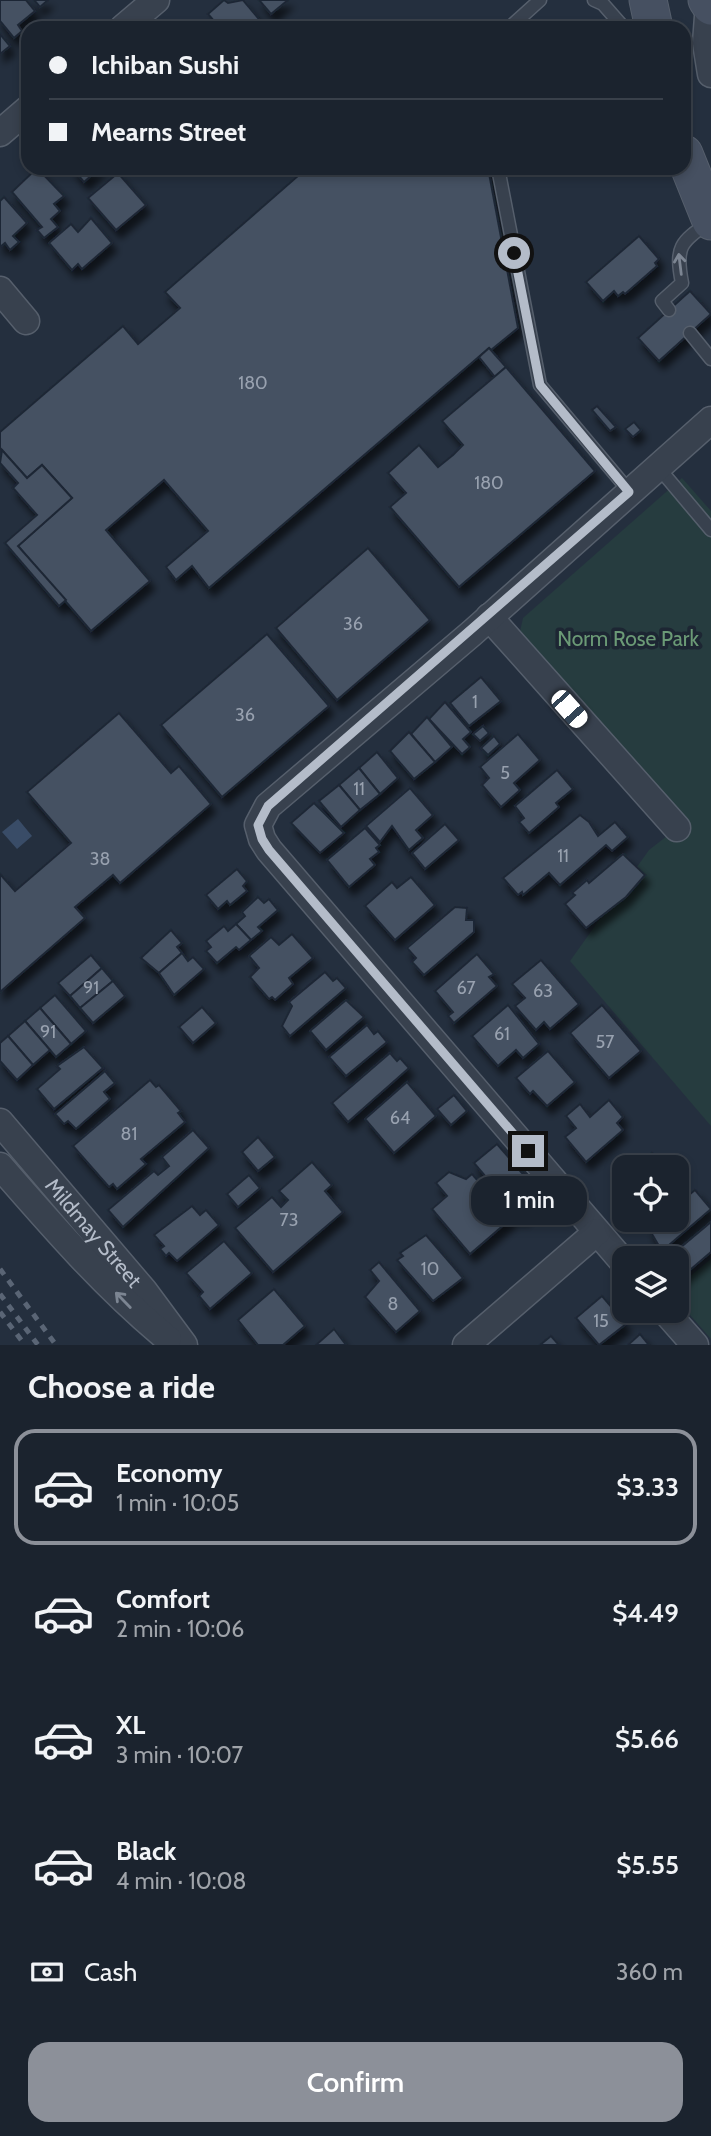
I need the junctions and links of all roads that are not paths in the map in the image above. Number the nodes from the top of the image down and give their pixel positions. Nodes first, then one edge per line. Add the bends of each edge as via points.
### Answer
1 (156, 0) edge
2 (553, 0) edge
3 (594, 0) edge
4 (648, 0) edge
5 (537, 3) edge
6 (709, 3) edge
7 (131, 21) edge
8 (517, 21) edge
9 (618, 21) edge
10 (652, 21) edge
11 (711, 74) edge
12 (21, 115) edge
13 (0, 133) edge
14 (691, 171) edge
15 (499, 175) edge
16 (711, 221) edge
17 (0, 290) edge
18 (669, 310) dead end
19 (26, 321) dead end
20 (690, 333) dead end
21 (711, 335) edge
22 (700, 344) junction
23 (711, 359) edge
24 (711, 420) edge
25 (658, 467) junction
26 (629, 492) junction
27 (711, 530) edge
28 (489, 617) junction
29 (677, 828) dead end
30 (0, 1122) edge
31 (0, 1166) edge
32 (597, 1231) junction
33 (612, 1249) edge
34 (676, 1323) edge
35 (175, 1345) edge
36 (184, 1345) edge
37 (466, 1345) edge
38 (695, 1345) edge

1 - 7 street
2 - 5 lane
3 - 9 lane
4 - 10 main road
5 - 8 lane
6 - 11 street via 706,43
12 - 13 street
14 - 16 main road
15 - 26 lane via 540,385
18 -> 16 lane via 662,301 682,283 680,248
17 - 19 street
20 - 22 lane
21 - 22 lane
22 - 23 lane
24 - 25 street
25 - 26 street
25 - 27 lane
26 - 28 street
28 - 29 street
28 - 32 street via 268,806 258,825 269,850
30 - 36 street, Mildmay Street via 144,1291
35 -> 31 street, Mildmay Street via 128,1305
32 - 33 street
32 - 37 street
34 - 38 street

